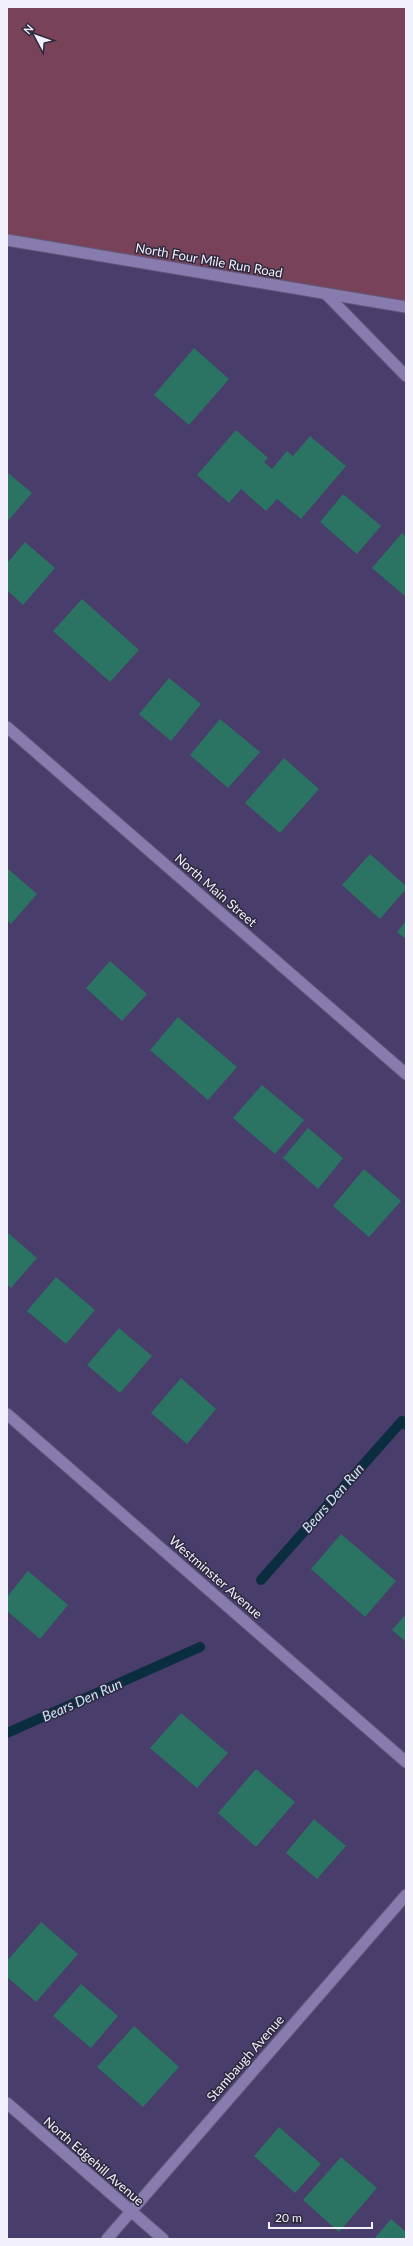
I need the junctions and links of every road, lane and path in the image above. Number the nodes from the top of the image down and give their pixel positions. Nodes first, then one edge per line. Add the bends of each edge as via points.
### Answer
1 (7, 240) edge
2 (326, 294) junction
3 (406, 307) edge
4 (406, 376) edge
5 (7, 727) edge
6 (406, 1074) edge
7 (7, 1414) edge
8 (406, 1762) edge
9 (406, 1896) edge
10 (7, 2103) edge
11 (131, 2212) junction
12 (107, 2239) edge
13 (163, 2239) edge

1 - 2 street, North Four Mile Run Road
2 - 3 street, North Four Mile Run Road
2 - 4 street
5 - 6 street, North Main Street
7 - 8 street, Westminster Avenue
9 - 11 street, Stambaugh Avenue
10 - 11 street, North Edgehill Avenue
11 - 12 street, Stambaugh Avenue
11 - 13 street, North Edgehill Avenue

